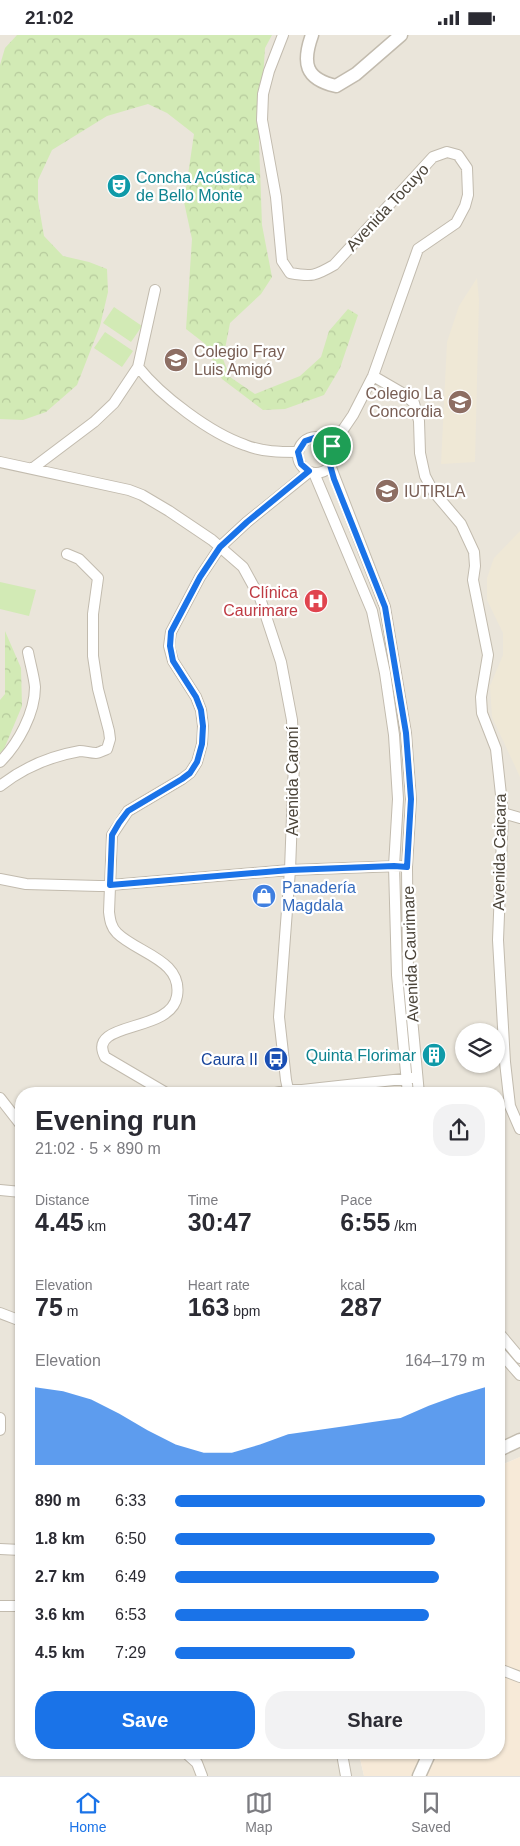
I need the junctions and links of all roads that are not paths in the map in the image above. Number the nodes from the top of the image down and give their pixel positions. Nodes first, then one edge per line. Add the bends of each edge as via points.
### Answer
1 (283, 35) edge
2 (312, 35) edge
3 (401, 35) edge
4 (155, 291) dead end
5 (138, 367) junction
6 (373, 376) junction
7 (332, 446) junction
8 (298, 452) junction
9 (0, 462) edge
10 (330, 465) junction
11 (34, 468) junction
12 (312, 472) junction
13 (220, 547) junction
14 (67, 554) dead end
15 (28, 652) dead end
16 (0, 761) edge
17 (0, 786) edge
18 (503, 813) junction
19 (520, 818) edge
20 (394, 866) junction
21 (407, 867) junction
22 (290, 870) junction
23 (0, 879) edge
24 (110, 885) junction
25 (418, 1077) junction
26 (406, 1079) junction
27 (156, 1087) edge
28 (288, 1087) edge
29 (330, 1087) edge
30 (407, 1087) edge
31 (419, 1087) edge
32 (0, 1098) edge
33 (15, 1117) edge
34 (520, 1129) edge
35 (0, 1190) edge
36 (15, 1191) edge
37 (0, 1313) edge
38 (15, 1319) edge
39 (505, 1340) edge
40 (519, 1357) edge
41 (505, 1358) edge
42 (520, 1375) edge
43 (0, 1418) edge
44 (0, 1431) edge
45 (520, 1440) edge
46 (505, 1447) edge
47 (0, 1549) edge
48 (15, 1550) edge
49 (0, 1606) edge
50 (15, 1606) edge
51 (505, 1671) edge
52 (520, 1677) edge
53 (193, 1759) edge
54 (343, 1759) edge
55 (426, 1759) edge
56 (202, 1776) edge
57 (346, 1776) edge
58 (418, 1776) edge

1 - 6 street, Avenida Tocuyo via 263,94 262,120 276,197 282,261 290,273 307,276 334,265 433,157 448,152 458,155 467,168 465,206 456,223 418,249
2 - 3 street via 306,52 312,75 321,83 336,86 356,74
4 - 5 street
5 - 8 street via 194,417 220,432 245,445 273,452
5 - 11 street via 114,403
6 - 7 street, Avenida Tocuyo
6 - 18 street, Avenida Caicara via 414,403 419,421 424,476 461,524 474,552 473,580 488,655 481,697 482,713 496,749
7 - 8 street via 323,439 310,438
7 - 10 street via 334,453
8 - 12 street via 301,464
9 - 11 street, Avenida Caroní
10 - 12 street via 322,473
10 - 21 street, Avenida Caurimare via 385,607 406,733 411,799
11 - 13 street, Avenida Caroní via 142,495
12 - 13 street
12 - 20 street, Avenida Caurimare via 372,611 394,735 398,799
13 - 22 street, Avenida Caroní via 243,567 252,582 271,628 286,685 294,762
13 - 24 street via 200,577 170,639 173,661 201,710 202,744 197,762 190,773 128,811 119,823 112,835
14 - 17 street via 79,559 98,578 93,613 93,656 110,739 107,749 51,758
15 - 16 street via 35,687 32,707 16,741
18 - 19 street
18 - 34 street, Avenida Caicara via 498,940 510,1105
20 - 21 street
20 - 22 street
20 - 26 street, Avenida Caurimare via 397,975
21 - 25 street, Avenida Caurimare via 408,975
22 - 24 street
22 - 28 street, Avenida Caroní via 278,1017
23 - 24 street via 26,884
24 - 27 street via 111,924 117,933 157,958 171,971 177,996 165,1015 108,1036 102,1050 105,1057
25 - 26 street
25 - 31 street, Avenida Caurimare
26 - 29 street
26 - 30 street, Avenida Caurimare
32 - 33 street
35 - 36 street
37 - 38 street
39 - 40 street
41 - 42 street
43 - 44 street
45 - 46 street
47 - 48 street
49 - 50 street
51 - 52 street
53 - 56 street
54 - 57 street
55 - 58 street

